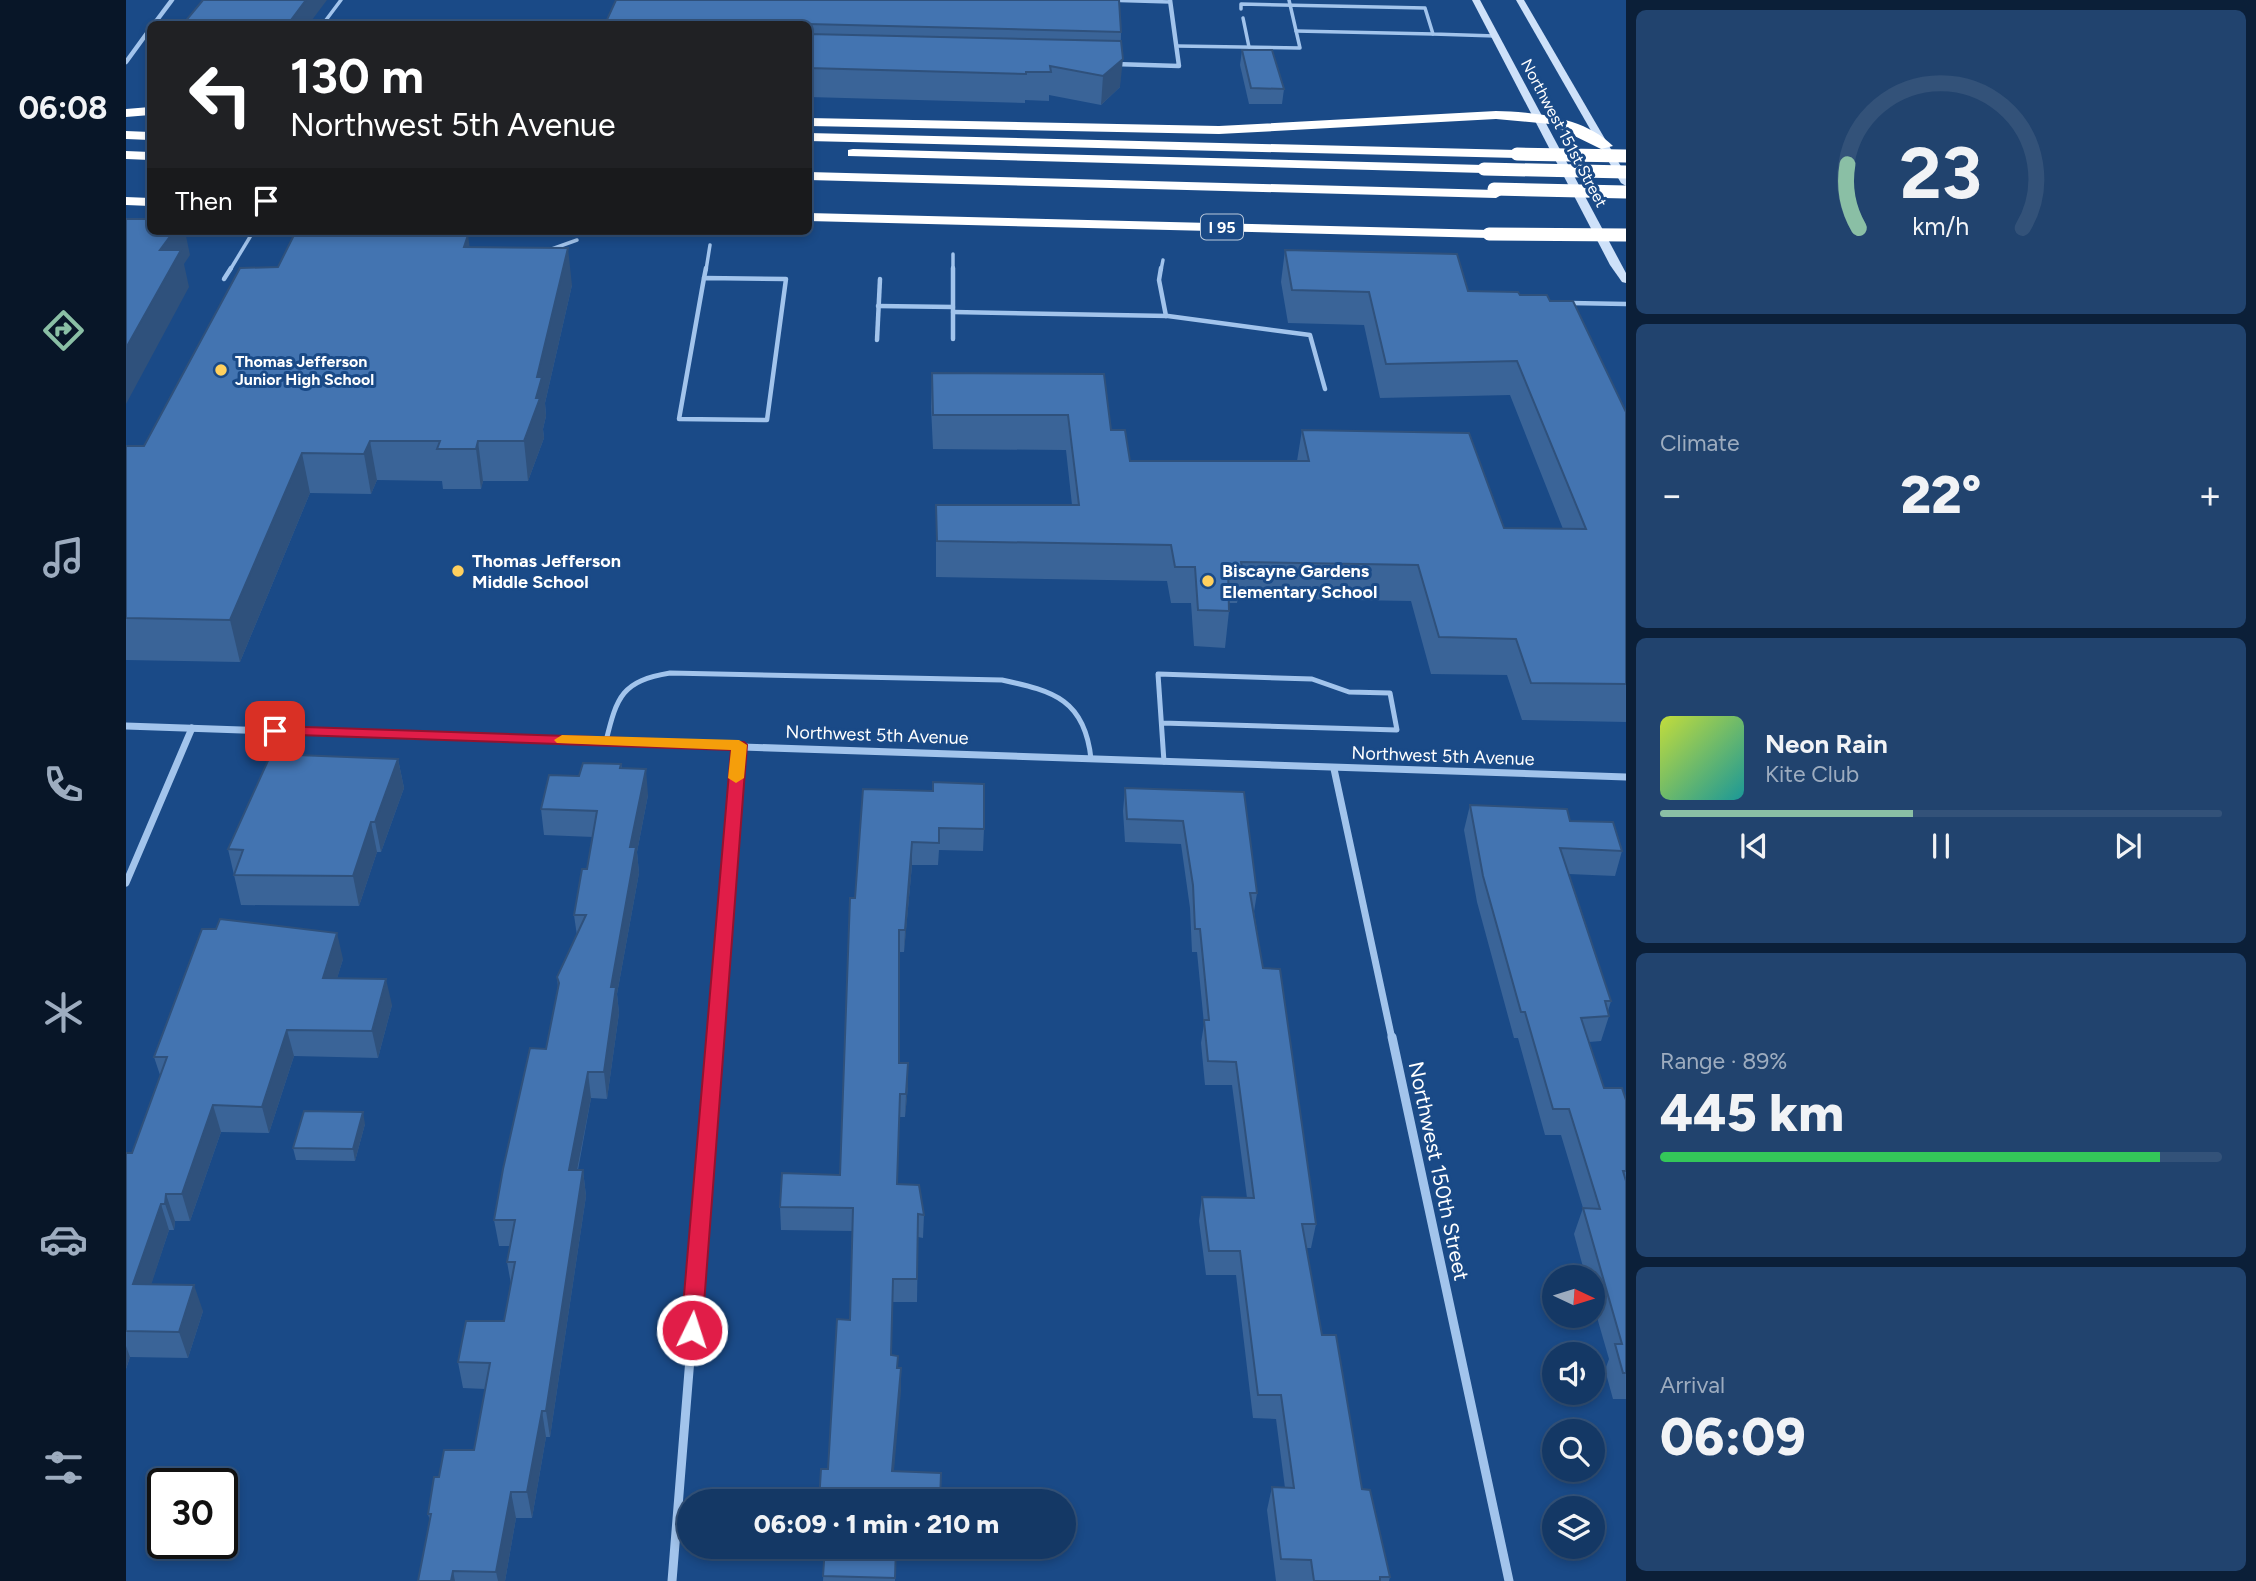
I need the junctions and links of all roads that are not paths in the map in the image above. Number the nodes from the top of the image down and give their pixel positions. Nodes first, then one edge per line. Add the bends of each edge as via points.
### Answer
1 (172, 0) edge
2 (341, 0) edge
3 (1103, 0) edge
4 (1476, 0) edge
5 (1520, 0) edge
6 (1170, 1) edge
7 (1289, 2) edge
8 (1241, 9) dead end
9 (1243, 18) dead end
10 (156, 21) edge
11 (325, 21) edge
12 (1338, 26) dead end
13 (1364, 26) dead end
14 (1390, 27) dead end
15 (1296, 31) junction
16 (1339, 32) junction
17 (147, 33) edge
18 (1366, 33) junction
19 (1392, 33) junction
20 (1433, 34) junction
21 (1495, 36) junction
22 (141, 42) junction
23 (147, 42) edge
24 (1177, 46) junction
25 (1249, 47) junction
26 (126, 62) edge
27 (1111, 64) edge
28 (147, 111) edge
29 (126, 113) edge
30 (1536, 116) junction
31 (126, 120) edge
32 (147, 121) edge
33 (812, 122) edge
34 (126, 135) edge
35 (147, 136) edge
36 (812, 137) edge
37 (1606, 146) junction
38 (812, 151) edge
39 (126, 155) edge
40 (147, 156) edge
41 (1626, 156) edge
42 (1626, 172) edge
43 (812, 174) edge
44 (1626, 183) edge
45 (1626, 195) edge
46 (126, 201) edge
47 (147, 202) edge
48 (812, 217) edge
49 (251, 235) edge
50 (1626, 235) edge
51 (577, 240) dead end
52 (710, 245) dead end
53 (543, 252) edge
54 (953, 254) dead end
55 (1163, 260) dead end
56 (1621, 265) edge
57 (704, 278) junction
58 (225, 279) dead end
59 (880, 279) dead end
60 (1626, 280) edge
61 (1569, 303) edge
62 (1626, 304) edge
63 (878, 306) junction
64 (953, 310) junction
65 (1167, 316) junction
66 (877, 340) dead end
67 (953, 340) dead end
68 (1325, 389) dead end
69 (1162, 723) junction
70 (126, 726) edge
71 (192, 728) junction
72 (606, 741) junction
73 (739, 745) junction
74 (1091, 759) junction
75 (1164, 762) junction
76 (1334, 769) junction
77 (1626, 777) edge
78 (126, 883) edge
79 (671, 1581) edge
80 (1509, 1581) edge

1 - 10 street
2 - 11 lane
3 - 6 lane
4 - 21 street, Northwest 151st Street
5 - 37 street, Northwest 151st Street
6 - 24 street
7 - 8 lane via 1241,4
7 - 15 lane
7 - 20 lane via 1332,8 1424,9
9 - 25 lane
12 - 16 lane
13 - 18 lane
14 - 19 lane
15 - 16 lane
15 - 25 lane via 1300,48
16 - 18 lane
17 - 22 street
18 - 19 lane
19 - 20 lane
20 - 21 lane
21 - 30 street, Northwest 151st Street
22 - 23 street
22 - 26 street
24 - 25 lane
24 - 27 street via 1179,66
28 - 29 highway
30 - 33 highway via 1496,114 1219,130
30 - 37 highway via 1562,121
30 - 56 street, Northwest 151st Street
31 - 32 highway
34 - 35 highway
36 - 41 highway, bridge
37 - 44 street, Northwest 151st Street
38 - 42 highway, bridge
39 - 40 highway
43 - 45 highway, bridge
46 - 47 highway
48 - 50 highway, I 95, bridge
49 - 58 lane
51 - 53 lane
52 - 57 lane
54 - 64 lane
55 - 65 lane via 1159,280
56 - 60 street, Northwest 151st Street
57 - 57 lane via 679,419 767,420 786,279
59 - 63 lane
61 - 62 lane
63 - 64 lane
63 - 66 lane
64 - 65 lane
64 - 67 lane
65 - 68 lane via 1223,322 1278,335 1311,335
69 - 69 lane via 1158,674 1312,678 1349,692 1390,693 1397,730
69 - 75 lane
70 - 71 street, Northwest 5th Avenue
71 - 72 street, Northwest 5th Avenue
71 - 78 street
72 - 73 street, Northwest 5th Avenue
72 - 74 lane via 618,696 629,684 649,676 1002,680 1041,688 1074,706 1091,734
73 - 74 street, Northwest 5th Avenue
73 - 79 street
74 - 75 street, Northwest 5th Avenue
75 - 76 street, Northwest 5th Avenue
76 - 77 street, Northwest 5th Avenue
76 - 80 street, Northwest 150th Street

